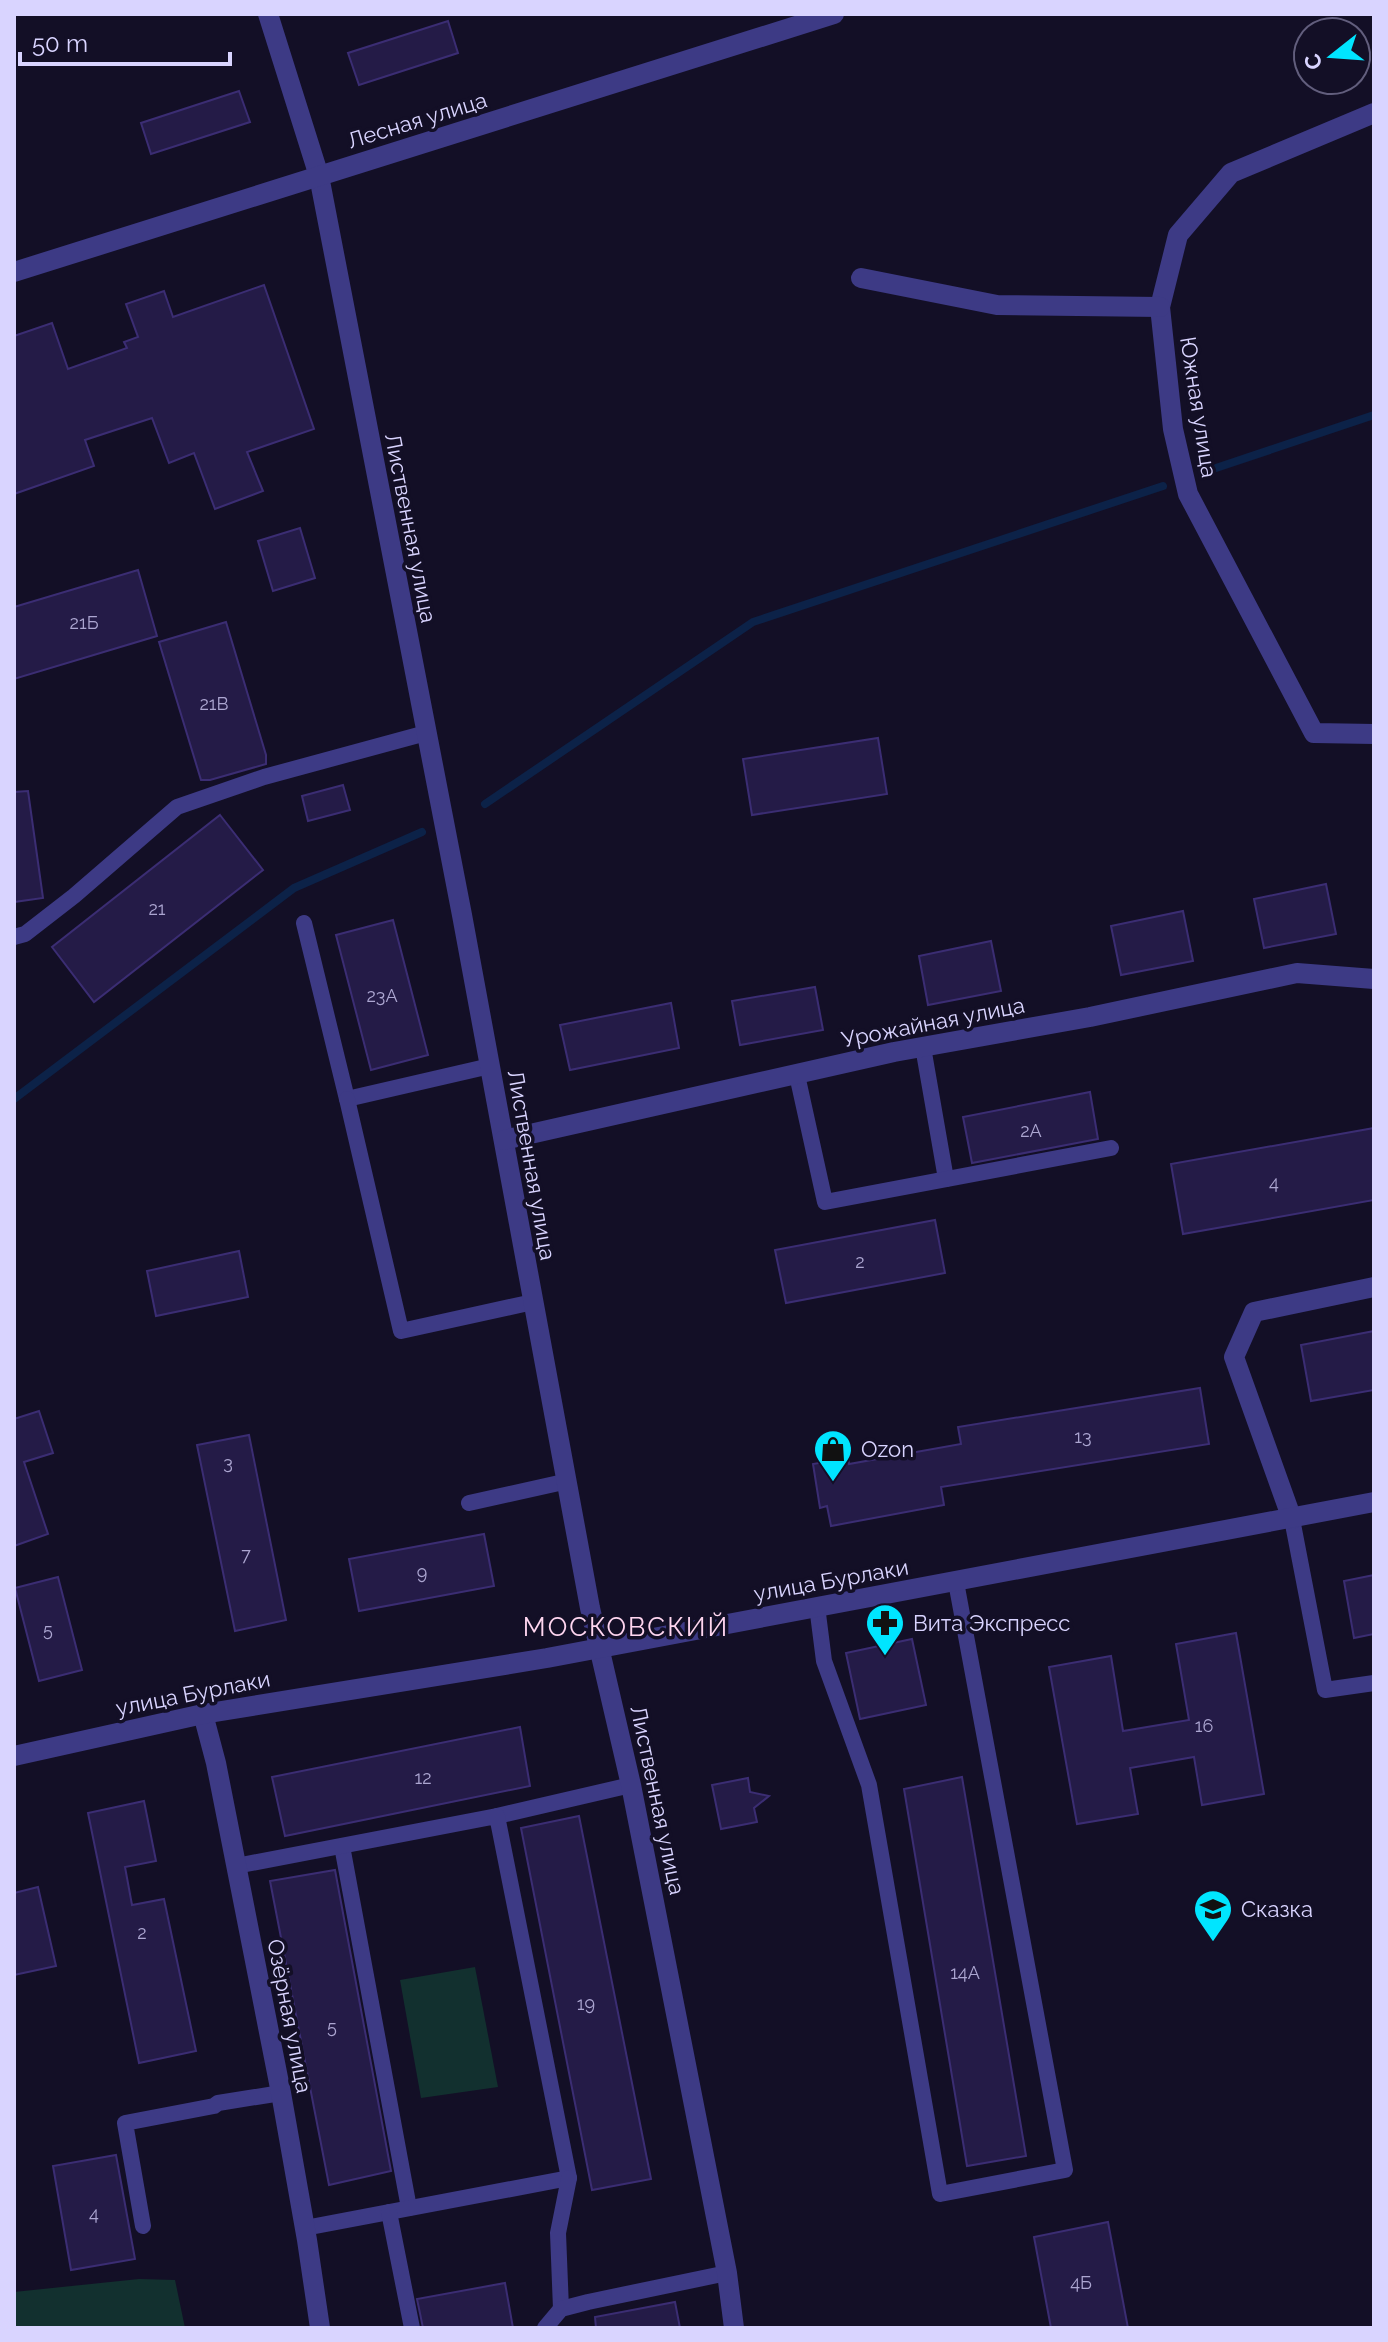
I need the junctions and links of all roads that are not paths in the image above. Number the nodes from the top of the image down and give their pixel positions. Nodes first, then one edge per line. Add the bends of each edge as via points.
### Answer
1 (268, 14) edge
2 (834, 14) edge
3 (1374, 113) edge
4 (319, 176) junction
5 (14, 272) edge
6 (861, 278) dead end
7 (1160, 307) junction
8 (426, 733) junction
9 (1374, 734) edge
10 (304, 923) dead end
11 (14, 937) edge
12 (1374, 979) edge
13 (923, 1047) junction
14 (490, 1066) junction
15 (797, 1075) junction
16 (347, 1099) junction
17 (504, 1140) junction
18 (1111, 1148) dead end
19 (946, 1179) junction
20 (1374, 1287) edge
21 (533, 1302) junction
22 (568, 1481) junction
23 (1374, 1502) edge
24 (469, 1503) dead end
25 (1292, 1519) junction
26 (956, 1582) junction
27 (817, 1606) junction
28 (600, 1647) junction
29 (1374, 1683) edge
30 (203, 1714) junction
31 (14, 1756) edge
32 (631, 1785) junction
33 (497, 1816) junction
34 (342, 1846) junction
35 (236, 1866) junction
36 (281, 2093) junction
37 (569, 2178) junction
38 (409, 2208) junction
39 (389, 2212) junction
40 (143, 2226) dead end
41 (305, 2228) junction
42 (727, 2273) junction
43 (561, 2309) junction
44 (320, 2328) edge
45 (412, 2328) edge
46 (545, 2328) edge
47 (734, 2328) edge

1 - 4 street, Лиственная улица
2 - 4 street, Лесная улица
3 - 7 street, Южная улица via 1231,173 1178,235
4 - 5 street, Лесная улица
4 - 8 street, Лиственная улица
6 - 7 street via 997,305
7 - 9 street, Южная улица via 1173,429 1188,494 1314,733
8 - 11 lane via 177,807 74,896
8 - 14 street, Лиственная улица
10 - 16 lane
12 - 13 street, Урожайная улица via 1297,973
13 - 15 street, Урожайная улица
13 - 19 lane
14 - 16 lane
14 - 17 street, Лиственная улица
15 - 17 street, Урожайная улица
15 - 19 lane via 825,1202
16 - 21 lane via 401,1331
17 - 21 street, Лиственная улица
18 - 19 lane
20 - 25 street via 1254,1312 1234,1357
21 - 22 street, Лиственная улица
22 - 24 lane
22 - 28 street, Лиственная улица
23 - 25 street, улица Бурлаки
25 - 26 street, улица Бурлаки
25 - 29 lane via 1325,1690
26 - 27 street, улица Бурлаки
26 - 27 lane via 1065,2170 940,2194 869,1785 824,1661
27 - 28 street, улица Бурлаки
28 - 30 street, улица Бурлаки
28 - 32 street, Лиственная улица
30 - 31 street, улица Бурлаки
30 - 35 street, Озёрная улица
32 - 33 lane
32 - 42 street, Лиственная улица
33 - 34 lane
33 - 37 lane
34 - 35 lane
34 - 38 lane
35 - 36 street, Озёрная улица
36 - 40 lane via 218,2103 214,2111 125,2123
36 - 41 street, Озёрная улица
37 - 38 lane
37 - 43 lane via 558,2233
38 - 39 lane
39 - 41 lane
39 - 45 lane
41 - 44 street, Озёрная улица
42 - 43 lane
42 - 47 street, Лиственная улица
43 - 46 lane

